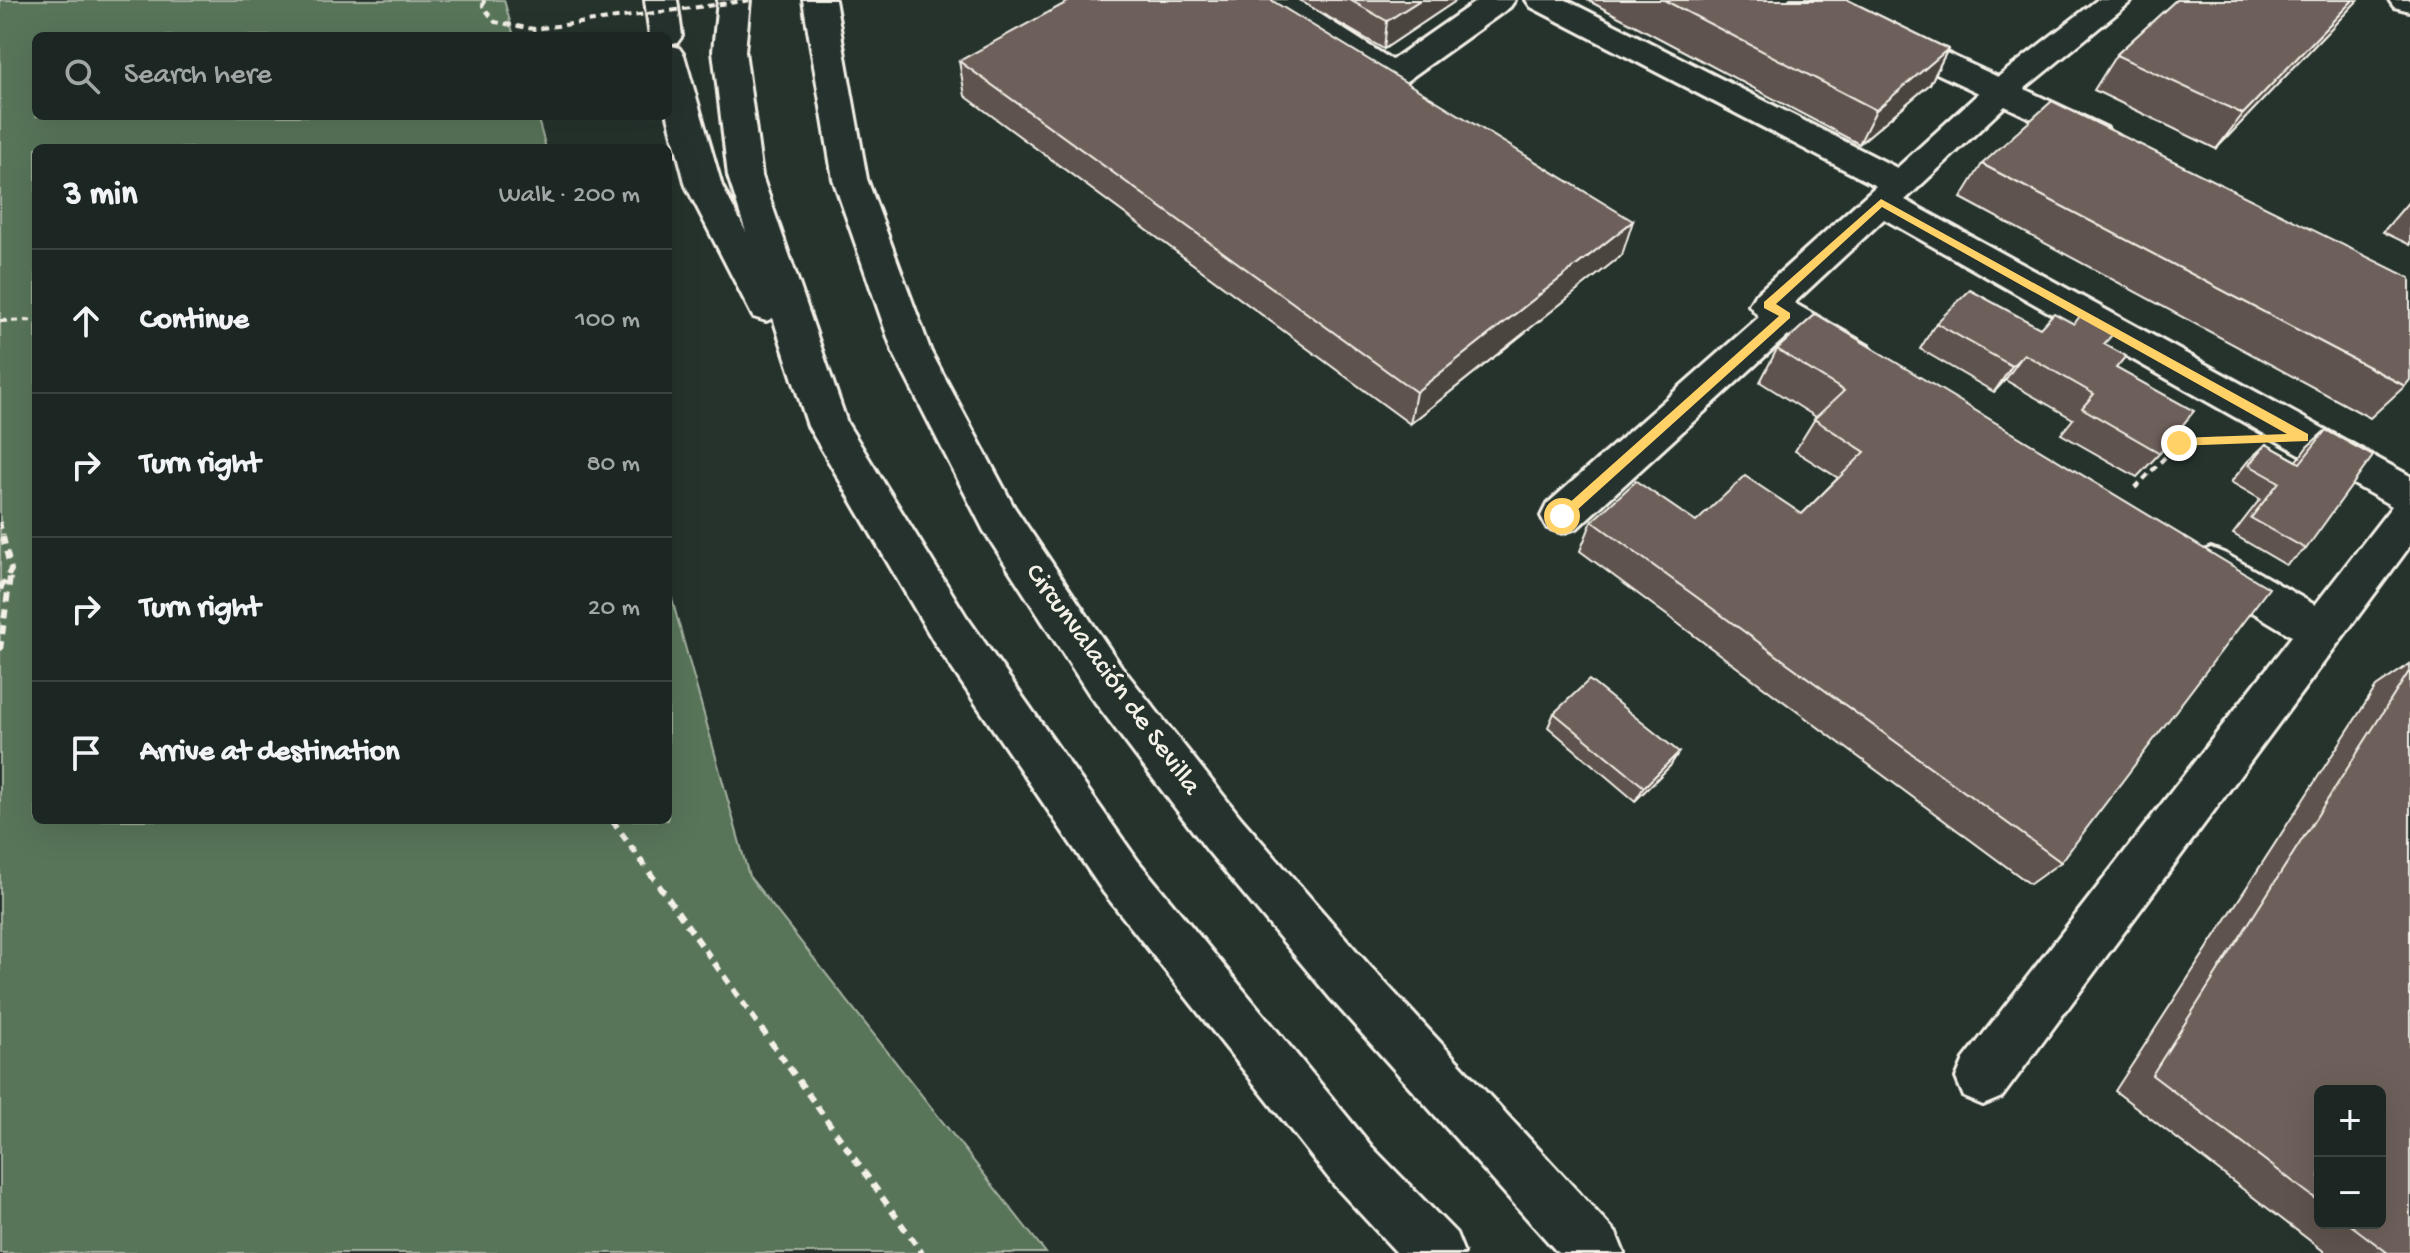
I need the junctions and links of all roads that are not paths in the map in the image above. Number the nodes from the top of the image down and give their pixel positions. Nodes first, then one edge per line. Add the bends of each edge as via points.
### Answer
1 (661, 0) edge
2 (725, 0) edge
3 (734, 0) edge
4 (819, 0) edge
5 (1277, 0) edge
6 (1499, 0) edge
7 (1542, 0) edge
8 (1807, 0) edge
9 (2117, 0) edge
10 (665, 32) edge
11 (729, 51) junction
12 (672, 70) edge
13 (2001, 91) junction
14 (2125, 151) edge
15 (1890, 193) junction
16 (1786, 315) junction
17 (1882, 372) edge
18 (828, 426) junction
19 (2410, 496) edge
20 (2410, 514) edge
21 (1562, 516) dead end
22 (2184, 550) edge
23 (2321, 631) junction
24 (1983, 1078) dead end
25 (1436, 1253) edge
26 (1596, 1253) edge

1 - 10 main road
2 - 11 main road
3 - 11 main road
4 - 26 main road, Circunvalación de Sevilla via 823,56 843,158 877,265 936,400 1025,560 1128,713 1242,855
5 - 6 main road via 1393,75
7 - 15 main road
8 - 13 main road
9 - 13 main road
11 - 18 main road via 745,176
12 - 18 main road via 704,186
13 - 14 main road
13 - 15 main road
15 - 16 main road via 1768,305
15 - 19 main road
16 - 17 main road
16 - 21 main road
18 - 25 main road via 950,629 1121,877 1353,1166
20 - 23 main road
22 - 23 main road
23 - 24 main road

